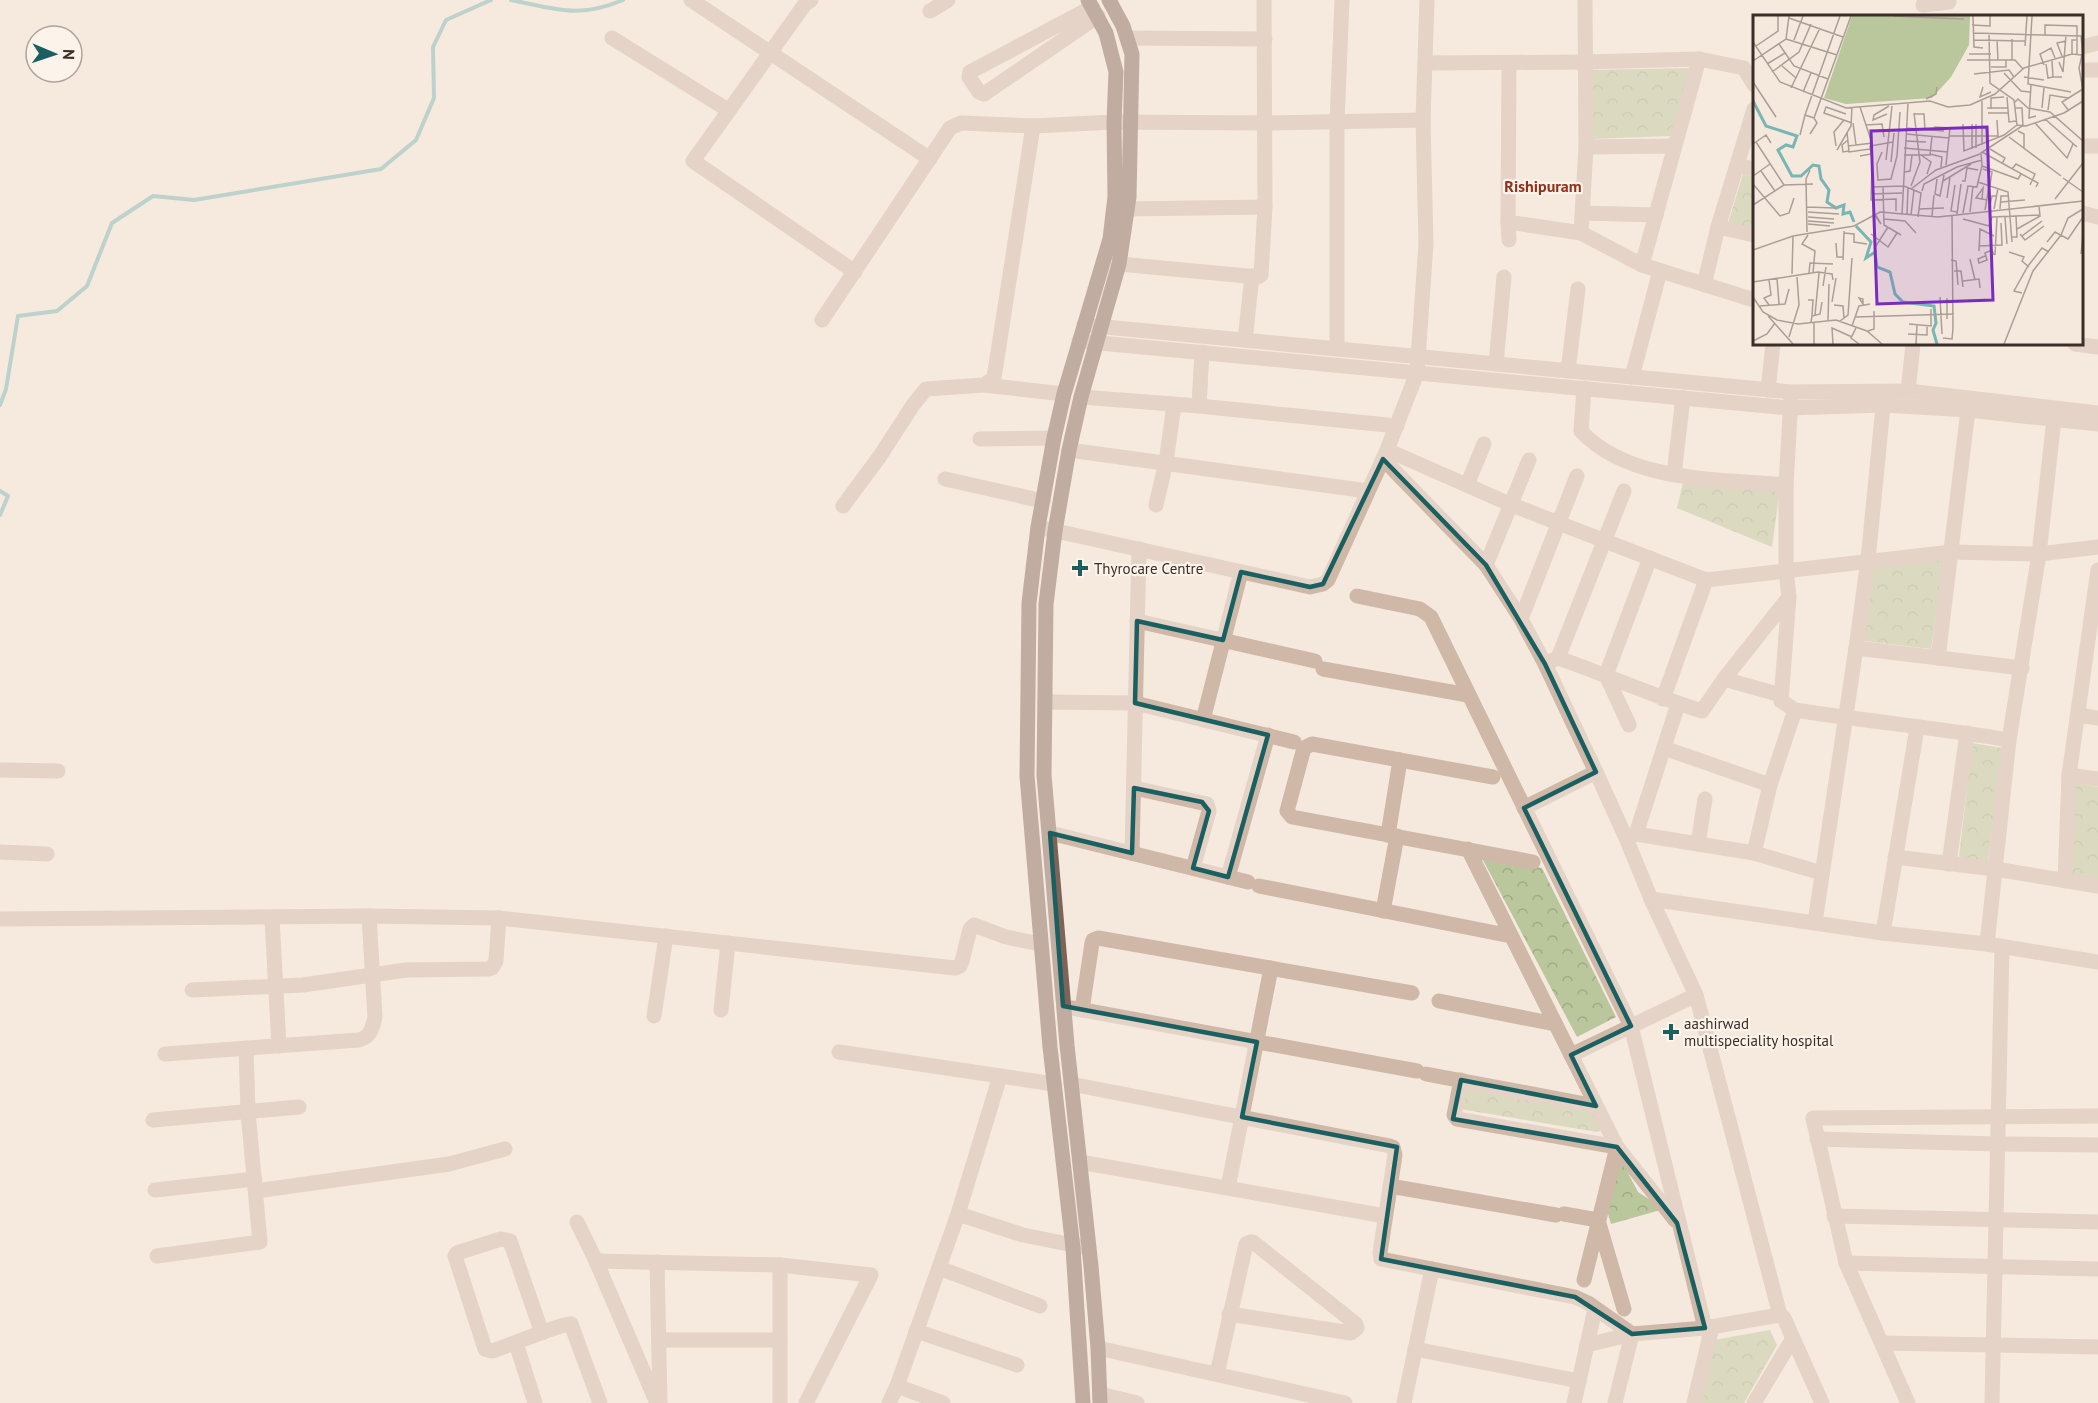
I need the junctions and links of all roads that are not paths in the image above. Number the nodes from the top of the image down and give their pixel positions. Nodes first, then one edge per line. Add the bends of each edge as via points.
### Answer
1 (691, 0) edge
2 (811, 0) edge
3 (948, 0) edge
4 (1109, 0) edge
5 (1264, 0) edge
6 (1342, 0) edge
7 (1427, 0) edge
8 (1584, 0) edge
9 (1951, 0) edge
10 (1923, 7) edge
11 (1093, 8) edge
12 (930, 11) dead end
13 (612, 38) dead end
14 (1127, 38) junction
15 (1265, 39) junction
16 (2098, 43) edge
17 (2083, 47) edge
18 (769, 52) junction
19 (1699, 59) junction
20 (1585, 62) junction
21 (1425, 63) junction
22 (1509, 63) junction
23 (1753, 82) edge
24 (728, 110) junction
25 (1753, 115) edge
26 (1423, 120) junction
27 (1114, 122) junction
28 (1337, 122) junction
29 (1131, 123) junction
30 (1264, 123) junction
31 (1034, 126) junction
32 (1674, 146) junction
33 (1586, 147) junction
34 (930, 159) junction
35 (1737, 165) junction
36 (1753, 169) edge
37 (1265, 207) junction
38 (1127, 209) junction
39 (1583, 213) junction
40 (2083, 214) edge
41 (1656, 215) junction
42 (2098, 217) edge
43 (1508, 222) junction
44 (1718, 227) junction
45 (1581, 233) junction
46 (1753, 235) edge
47 (1509, 240) dead end
48 (1119, 264) junction
49 (1642, 265) junction
50 (1660, 271) junction
51 (855, 272) junction
52 (1252, 276) junction
53 (1504, 277) dead end
54 (1704, 285) junction
55 (1578, 289) dead end
56 (1753, 299) edge
57 (822, 320) dead end
58 (1084, 325) junction
59 (1102, 327) junction
60 (1245, 340) junction
61 (1079, 341) junction
62 (1097, 343) junction
63 (1773, 345) edge
64 (1913, 345) edge
65 (2083, 345) edge
66 (2098, 347) edge
67 (1337, 349) junction
68 (1202, 352) junction
69 (1419, 357) junction
70 (1496, 364) junction
71 (1568, 371) junction
72 (1418, 373) junction
73 (1632, 377) junction
74 (984, 385) junction
75 (1584, 388) junction
76 (1768, 390) junction
77 (1908, 391) junction
78 (1792, 392) junction
79 (1064, 394) junction
80 (1884, 397) junction
81 (1081, 398) junction
82 (1683, 398) junction
83 (1174, 405) junction
84 (1199, 406) junction
85 (1789, 408) junction
86 (1968, 410) junction
87 (2098, 413) edge
88 (2054, 419) junction
89 (2098, 424) edge
90 (1396, 426) junction
91 (1054, 438) junction
92 (980, 439) dead end
93 (1484, 444) dead end
94 (1069, 450) junction
95 (1385, 455) junction
96 (1529, 460) dead end
97 (1166, 462) junction
98 (1674, 474) junction
99 (1577, 476) dead end
100 (945, 479) dead end
101 (1786, 484) junction
102 (1467, 485) junction
103 (1368, 491) junction
104 (1624, 491) dead end
105 (1043, 501) junction
106 (1156, 505) dead end
107 (843, 506) dead end
108 (1512, 506) junction
109 (1559, 523) junction
110 (1038, 527) junction
111 (1055, 531) junction
112 (1603, 541) junction
113 (2098, 547) edge
114 (1139, 549) junction
115 (1952, 552) junction
116 (2038, 554) junction
117 (1650, 558) junction
118 (1868, 560) junction
119 (1486, 565) junction
120 (1786, 569) junction
121 (2098, 570) edge
122 (1241, 572) junction
123 (1706, 579) junction
124 (1357, 596) dead end
125 (1789, 597) junction
126 (1521, 619) junction
127 (1137, 621) junction
128 (1223, 640) junction
129 (1856, 648) junction
130 (1938, 658) junction
131 (2092, 660) edge
132 (1552, 661) junction
133 (2022, 668) junction
134 (1606, 675) junction
135 (1724, 679) junction
136 (1468, 695) junction
137 (1781, 695) junction
138 (1663, 699) junction
139 (1046, 702) junction
140 (1135, 703) junction
141 (1678, 704) junction
142 (1794, 710) junction
143 (2078, 715) junction
144 (1847, 718) junction
145 (2098, 718) edge
146 (1203, 720) junction
147 (1629, 725) dead end
148 (1917, 728) junction
149 (1967, 733) junction
150 (1268, 735) junction
151 (2009, 740) junction
152 (1294, 742) dead end
153 (1664, 748) junction
154 (1400, 760) junction
155 (0, 770) edge
156 (58, 771) dead end
157 (1596, 772) junction
158 (2069, 775) junction
159 (1493, 777) dead end
160 (2098, 779) edge
161 (1770, 785) junction
162 (1134, 788) junction
163 (1705, 799) dead end
164 (1524, 808) junction
165 (1050, 833) junction
166 (1393, 836) junction
167 (1631, 836) junction
168 (1698, 844) junction
169 (1468, 849) junction
170 (0, 852) edge
171 (1132, 853) junction
172 (1754, 853) junction
173 (47, 854) dead end
174 (1895, 857) junction
175 (1533, 862) dead end
176 (1949, 864) junction
177 (1193, 868) junction
178 (1995, 870) junction
179 (1822, 873) junction
180 (1228, 877) junction
181 (2065, 881) junction
182 (2098, 886) edge
183 (1651, 899) junction
184 (1383, 911) junction
185 (369, 916) junction
186 (272, 918) junction
187 (499, 918) junction
188 (0, 919) edge
189 (1815, 922) junction
190 (1883, 933) junction
191 (666, 936) junction
192 (1511, 936) junction
193 (728, 943) junction
194 (1040, 944) junction
195 (1987, 944) junction
196 (2002, 947) junction
197 (2098, 962) edge
198 (1271, 968) junction
199 (372, 974) junction
200 (276, 987) junction
201 (192, 990) dead end
202 (1412, 993) dead end
203 (1696, 995) junction
204 (1439, 1001) dead end
205 (1063, 1006) junction
206 (721, 1010) dead end
207 (1082, 1010) junction
208 (654, 1016) dead end
209 (1555, 1024) junction
210 (1631, 1026) junction
211 (1257, 1042) junction
212 (279, 1046) junction
213 (246, 1048) junction
214 (839, 1052) dead end
215 (165, 1053) dead end
216 (1570, 1055) junction
217 (1000, 1076) junction
218 (1461, 1080) junction
219 (1054, 1084) junction
220 (1071, 1084) junction
221 (1596, 1106) junction
222 (299, 1107) dead end
223 (248, 1112) junction
224 (2098, 1116) edge
225 (1242, 1117) junction
226 (2000, 1117) junction
227 (153, 1120) dead end
228 (1817, 1139) junction
229 (1997, 1144) junction
230 (2098, 1145) edge
231 (1617, 1147) junction
232 (505, 1149) dead end
233 (1080, 1162) junction
234 (255, 1185) junction
235 (1390, 1186) junction
236 (1228, 1188) junction
237 (155, 1190) dead end
238 (958, 1214) junction
239 (1385, 1216) junction
240 (1834, 1216) junction
241 (1599, 1220) junction
242 (1995, 1220) junction
243 (577, 1222) dead end
244 (2098, 1222) edge
245 (1677, 1223) junction
246 (1073, 1245) junction
247 (1089, 1248) junction
248 (157, 1256) dead end
249 (596, 1261) junction
250 (657, 1262) junction
251 (1846, 1263) junction
252 (780, 1265) junction
253 (1994, 1267) junction
254 (939, 1268) junction
255 (1432, 1269) junction
256 (2098, 1269) edge
257 (1584, 1280) dead end
258 (1040, 1306) dead end
259 (1595, 1309) junction
260 (1624, 1309) dead end
261 (1229, 1314) junction
262 (1780, 1315) junction
263 (1708, 1328) junction
264 (916, 1331) junction
265 (542, 1333) junction
266 (1632, 1334) junction
267 (1793, 1338) junction
268 (659, 1340) junction
269 (780, 1340) junction
270 (516, 1343) junction
271 (1883, 1343) junction
272 (1993, 1344) junction
273 (1587, 1345) junction
274 (2098, 1347) edge
275 (1098, 1348) junction
276 (1415, 1349) junction
277 (1017, 1365) dead end
278 (1217, 1374) junction
279 (1579, 1381) junction
280 (897, 1386) junction
281 (1100, 1398) edge
282 (535, 1403) edge
283 (600, 1403) edge
284 (659, 1403) edge
285 (780, 1403) edge
286 (806, 1403) edge
287 (889, 1403) edge
288 (943, 1403) edge
289 (1083, 1403) edge
290 (1137, 1403) edge
291 (1346, 1403) edge
292 (1404, 1403) edge
293 (1574, 1403) edge
294 (1615, 1403) edge
295 (1694, 1403) edge
296 (1754, 1403) edge
297 (1822, 1403) edge
298 (1908, 1403) edge
299 (1992, 1403) edge

1 - 18 street
2 - 18 street
3 - 12 street
4 - 14 main road
5 - 15 street
6 - 28 street
7 - 21 street
8 - 20 street
9 - 10 street
11 - 11 street via 984,94 969,77 970,72
11 - 27 main road via 1111,47 1116,72
13 - 24 street
14 - 15 street
14 - 29 main road via 1133,71
15 - 30 street
16 - 17 street
18 - 24 street
18 - 34 street
19 - 20 street
19 - 23 street via 1744,68
19 - 32 street
20 - 22 street
20 - 33 street
21 - 22 street
21 - 26 street
22 - 43 street
24 - 51 street via 693,160
25 - 35 street
26 - 28 street
26 - 69 street via 1426,244
27 - 29 street
27 - 31 street
27 - 58 main road via 1114,218
28 - 30 street
28 - 67 street
29 - 30 street
29 - 38 main road
30 - 37 street
31 - 34 street via 961,123 950,128
31 - 74 street via 994,378
32 - 33 street
32 - 41 street
33 - 39 street
34 - 51 street
35 - 36 street
35 - 44 street
37 - 38 street
37 - 52 street via 1263,271 1258,277
38 - 48 main road
39 - 41 street
39 - 45 street
40 - 42 street
41 - 49 street
43 - 45 street
43 - 47 street
44 - 46 street
44 - 54 street
45 - 49 street
48 - 52 street
48 - 59 main road
49 - 50 street
50 - 54 street
50 - 73 street
51 - 57 street
52 - 60 street
53 - 70 street
54 - 56 street
55 - 71 street
58 - 59 street
58 - 61 main road
59 - 60 street
59 - 62 main road
60 - 67 street
61 - 62 street
61 - 79 main road
62 - 68 street
62 - 81 main road
63 - 76 street
64 - 77 street
65 - 66 street
67 - 69 street
68 - 72 street
68 - 84 street
69 - 70 street
69 - 72 street
70 - 71 street
71 - 73 street
72 - 75 street
72 - 90 street
73 - 76 street
74 - 79 street
74 - 107 street via 926,389
75 - 82 street
75 - 98 street via 1581,432 1591,442 1636,465
76 - 78 street
77 - 80 street
77 - 87 street
78 - 80 street
78 - 85 street
79 - 91 main road
80 - 85 street
80 - 86 street
80 - 118 street
81 - 83 street
81 - 94 main road
82 - 85 street
82 - 98 street
83 - 84 street
83 - 97 street
84 - 90 street
85 - 101 street
86 - 88 street
86 - 115 street
88 - 89 street
88 - 116 street
90 - 95 street
91 - 92 street
91 - 105 main road
93 - 102 street
94 - 97 street
94 - 111 main road
95 - 102 street
95 - 103 street
95 - 119 street
96 - 108 street
97 - 103 street
97 - 106 street
98 - 101 street
99 - 109 street
100 - 105 street
101 - 120 street
102 - 108 street
103 - 122 street via 1323,584 1310,587
104 - 112 street
105 - 110 main road
108 - 109 street
108 - 119 street
109 - 112 street
109 - 126 street
110 - 111 street
110 - 194 main road via 1029,603 1027,776
111 - 114 street
111 - 139 main road via 1046,604
112 - 117 street
112 - 132 street
113 - 116 street
114 - 122 street
114 - 127 street
115 - 116 street
115 - 118 street
115 - 130 street
116 - 133 street
117 - 123 street
117 - 134 street
118 - 120 street
118 - 129 street
119 - 126 street
120 - 123 street
120 - 125 street
121 - 131 street
122 - 128 street
123 - 138 street
124 - 136 street via 1426,612
125 - 135 street
125 - 137 street
126 - 132 street
127 - 128 street
127 - 140 street
128 - 136 street via 1319,665
128 - 146 street
129 - 130 street
129 - 144 street
130 - 133 street
131 - 143 street
132 - 134 street
132 - 157 street
133 - 151 street
134 - 138 street
134 - 147 street
135 - 137 street
135 - 141 street via 1702,711
136 - 164 street
137 - 142 street via 1781,701
138 - 141 street
139 - 140 street
139 - 165 main road via 1044,775
140 - 146 street
140 - 162 street
141 - 153 street
142 - 144 street
142 - 161 street
143 - 145 street
143 - 158 street
144 - 148 street
144 - 179 street
146 - 150 street
148 - 149 street
148 - 174 street
149 - 151 street
149 - 176 street
150 - 152 street
150 - 180 street
151 - 178 street
153 - 161 street
153 - 167 street
154 - 159 street
154 - 166 street
154 - 166 street via 1307,744 1287,811 1292,817
155 - 156 street
157 - 164 street
157 - 167 street
158 - 160 street
158 - 181 street
161 - 172 street
162 - 171 street
162 - 177 street via 1207,804 1209,811
163 - 168 street
164 - 210 street
165 - 171 street
165 - 205 main road
166 - 169 street
166 - 184 street
167 - 168 street
167 - 183 street
168 - 172 street
169 - 175 street
169 - 192 street
170 - 173 street
171 - 177 street
172 - 179 street
174 - 176 street
174 - 190 street
176 - 178 street
177 - 180 street
178 - 181 street
178 - 195 street
179 - 189 street
180 - 184 street
181 - 182 street
183 - 189 street
183 - 203 street
184 - 192 street
185 - 186 street
185 - 187 street
185 - 199 street
186 - 188 street
186 - 200 street
187 - 191 street
187 - 199 street via 492,968
189 - 190 street
190 - 195 street
191 - 193 street
191 - 208 street
192 - 209 street
193 - 194 street via 955,968 960,966 974,925
193 - 206 street
194 - 219 main road
195 - 196 street
196 - 197 street
196 - 226 street
198 - 202 street
198 - 207 street via 1094,938
198 - 211 street
199 - 200 street
199 - 212 street via 375,1017 367,1037
200 - 201 street
200 - 212 street
203 - 210 street
203 - 262 street
204 - 209 street
205 - 207 street
205 - 220 main road
207 - 211 street
209 - 216 street
210 - 216 street
210 - 245 street
211 - 218 street
211 - 225 street
212 - 213 street
213 - 215 street
213 - 223 street
214 - 217 street
216 - 221 street
217 - 219 street
217 - 238 street
218 - 221 street
218 - 231 street via 1456,1119
219 - 246 main road
220 - 225 street
220 - 233 main road
221 - 231 street
222 - 223 street
223 - 227 street
223 - 234 street
224 - 226 street
225 - 235 street via 1394,1147
225 - 236 street
226 - 228 street via 1813,1118
226 - 229 street
228 - 229 street
228 - 240 street
229 - 230 street
229 - 242 street
231 - 241 street
231 - 245 street
232 - 234 street via 449,1164
233 - 236 street
233 - 247 main road
234 - 237 street
234 - 248 street via 260,1242
235 - 239 street
235 - 241 street
236 - 239 street
238 - 246 street via 1023,1235
238 - 254 street
239 - 255 street via 1381,1259
240 - 242 street
240 - 251 street
241 - 257 street
241 - 260 street
242 - 244 street
242 - 253 street
243 - 249 street
245 - 263 street
246 - 247 street
246 - 289 main road
247 - 275 main road
249 - 250 street
249 - 284 street
250 - 252 street
250 - 268 street
251 - 253 street
251 - 271 street
252 - 269 street
252 - 286 street via 871,1275
253 - 256 street
253 - 272 street
254 - 258 street
254 - 264 street
255 - 259 street via 1575,1297
255 - 276 street
259 - 266 street
259 - 273 street
261 - 261 street via 1351,1333 1357,1328 1253,1242 1246,1244
261 - 278 street
262 - 263 street
262 - 267 street
263 - 266 street
263 - 295 street
264 - 277 street
264 - 280 street
265 - 270 street
265 - 270 street via 510,1241 501,1239 457,1253 485,1349 492,1351
265 - 283 street via 569,1323 573,1326
266 - 273 street
266 - 294 street
267 - 296 street
267 - 297 street
268 - 269 street
268 - 284 street
269 - 285 street
270 - 282 street
271 - 272 street
271 - 298 street
272 - 274 street
272 - 299 street
273 - 279 street
275 - 278 street
275 - 281 main road
276 - 279 street
276 - 292 street
278 - 291 street
279 - 293 street
280 - 287 street
280 - 288 street
281 - 290 street

